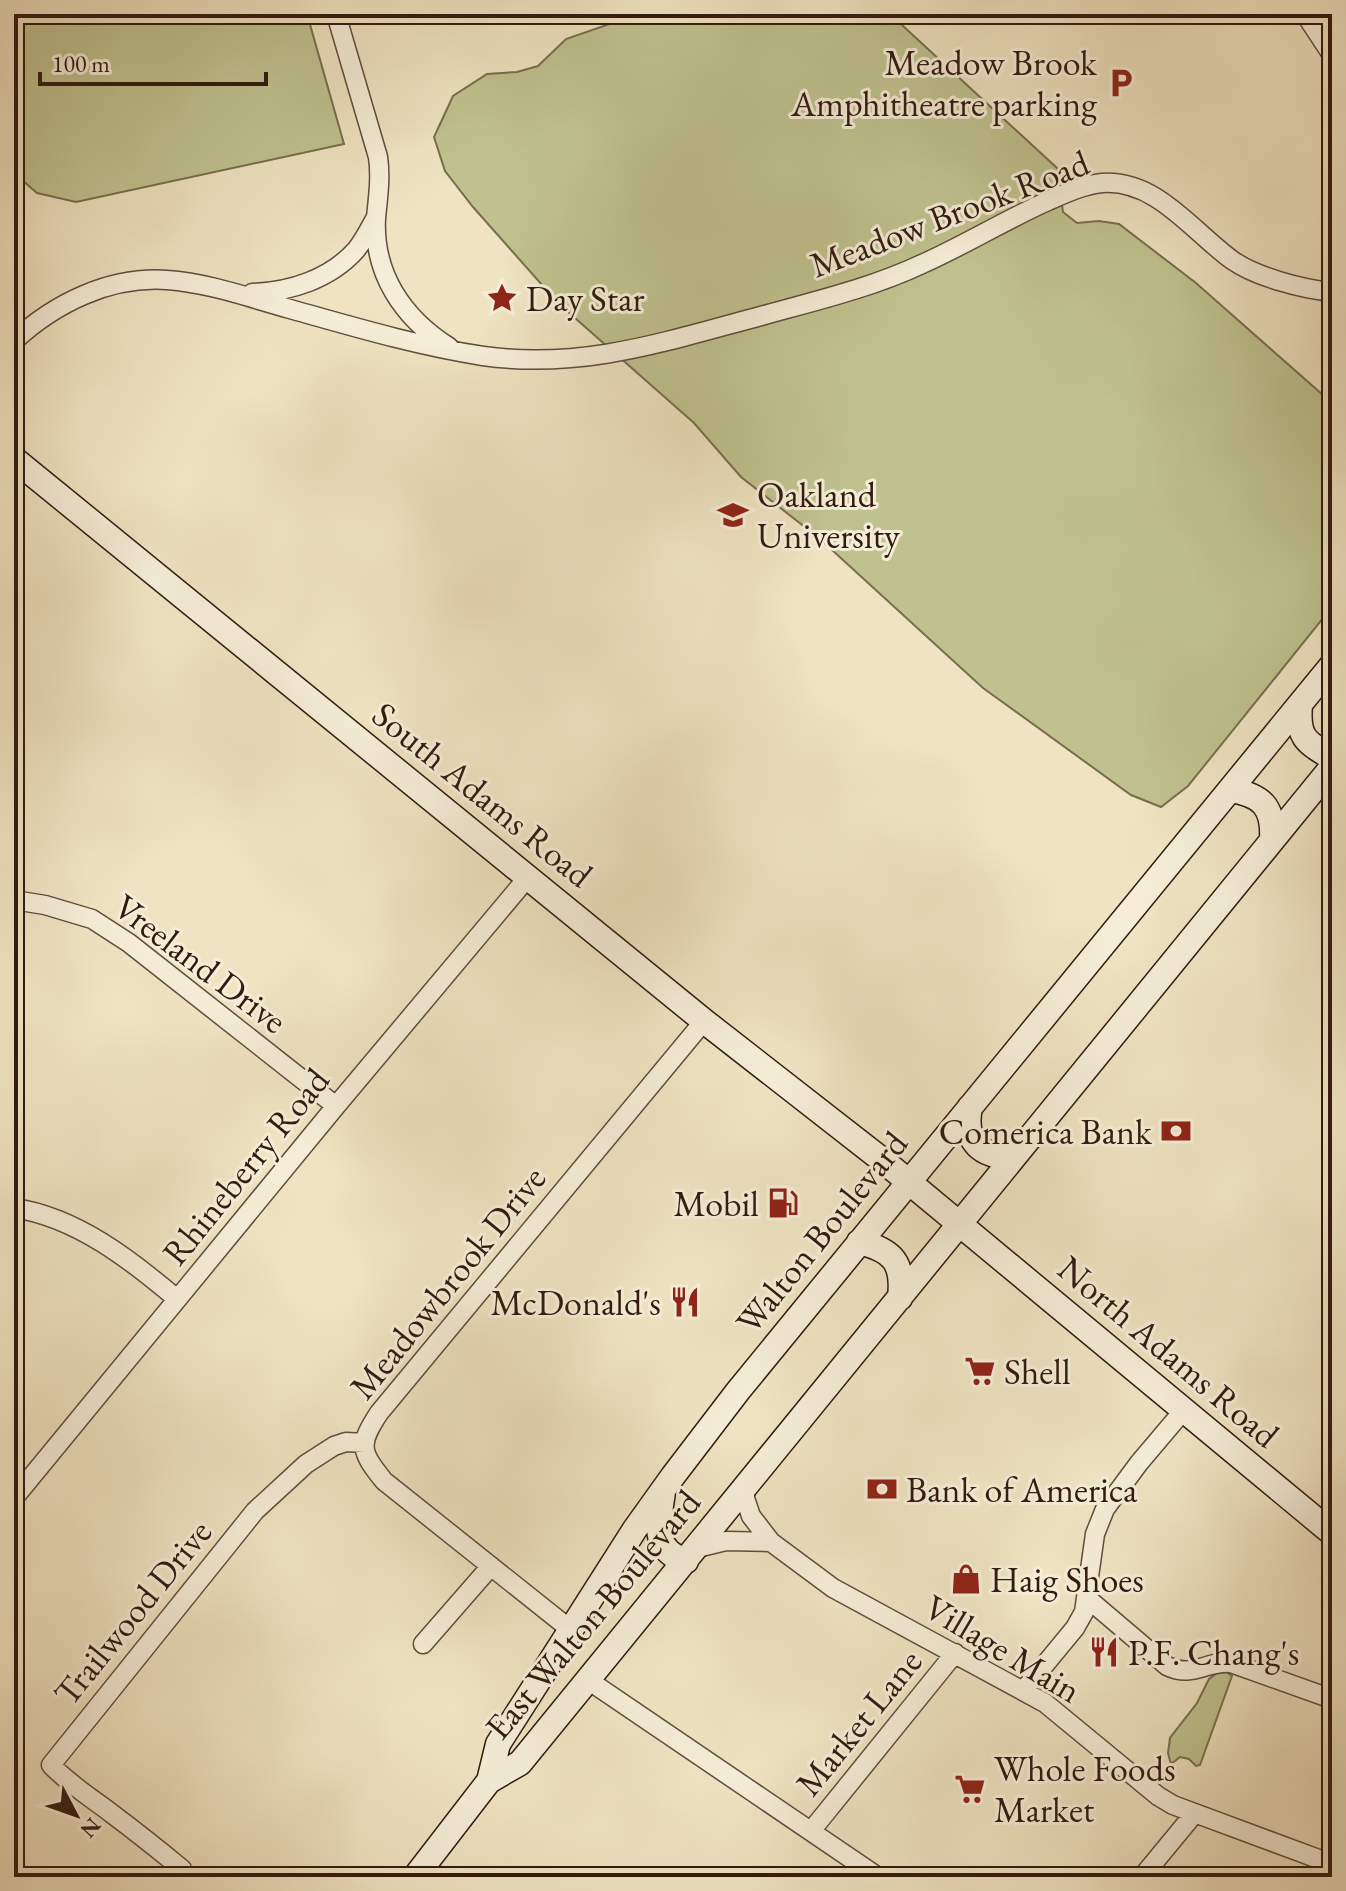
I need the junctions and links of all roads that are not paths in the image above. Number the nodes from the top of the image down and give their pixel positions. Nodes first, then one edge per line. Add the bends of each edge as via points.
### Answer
1 (336, 14) edge
2 (1305, 14) edge
3 (1332, 55) edge
4 (376, 217) junction
5 (1332, 292) edge
6 (233, 293) junction
7 (14, 341) edge
8 (459, 352) junction
9 (14, 459) edge
10 (1332, 665) edge
11 (1300, 705) junction
12 (1332, 758) edge
13 (1332, 767) edge
14 (1230, 790) junction
15 (1272, 840) junction
16 (528, 877) junction
17 (14, 900) edge
18 (704, 1021) junction
19 (336, 1106) junction
20 (970, 1107) junction
21 (1014, 1157) junction
22 (908, 1182) junction
23 (14, 1208) edge
24 (961, 1224) junction
25 (859, 1242) junction
26 (900, 1298) junction
27 (177, 1299) junction
28 (1183, 1411) junction
29 (365, 1443) junction
30 (745, 1486) junction
31 (663, 1489) junction
32 (14, 1498) edge
33 (1332, 1533) edge
34 (771, 1542) junction
35 (692, 1554) junction
36 (491, 1566) junction
37 (1087, 1598) junction
38 (571, 1630) junction
39 (423, 1644) dead end
40 (955, 1653) junction
41 (544, 1672) junction
42 (588, 1680) junction
43 (1023, 1691) junction
44 (1332, 1699) edge
45 (571, 1702) junction
46 (489, 1781) junction
47 (1194, 1814) junction
48 (811, 1831) junction
49 (1332, 1864) edge
50 (182, 1869) dead end
51 (415, 1877) edge
52 (878, 1877) edge
53 (1142, 1877) edge

1 - 4 street via 378,157
2 - 3 street
4 - 6 street via 356,249 325,274 292,288
4 - 8 street via 379,259 393,293 416,321
5 - 8 street, Meadow Brook Road via 1309,290 1235,262 1151,194 1131,185 1105,183 1031,208 891,277 650,346 557,359
6 - 7 street, Meadow Brook Road via 165,279 112,285 57,308
6 - 8 street, Meadow Brook Road
9 - 16 main road, South Adams Road
10 - 11 main road, Walton Boulevard
11 - 12 main road via 1305,738
11 - 14 main road, Walton Boulevard
13 - 15 main road
14 - 15 main road via 1264,804
14 - 20 main road, Walton Boulevard
15 - 21 main road
16 - 18 main road, South Adams Road
16 - 19 street, Rhineberry Road
17 - 19 street, Vreeland Drive via 92,919
18 - 22 main road, South Adams Road
18 - 29 street, Meadowbrook Drive via 379,1413
19 - 27 street, Rhineberry Road
20 - 21 main road via 968,1128 976,1144 988,1153
20 - 22 main road, Walton Boulevard
21 - 24 main road
22 - 24 main road, North Adams Road
22 - 25 main road, Walton Boulevard
23 - 27 street via 58,1219 138,1266
24 - 26 main road
24 - 28 main road, North Adams Road
25 - 26 main road via 894,1260 901,1277
25 - 31 main road, Walton Boulevard
26 - 30 main road
27 - 32 street, Rhineberry Road
28 - 33 main road, North Adams Road
28 - 37 street via 1105,1509 1095,1534
29 - 36 street, Meadowbrook Drive via 364,1451 384,1481
29 - 50 street, Trailwood Drive via 334,1446 255,1511 51,1765
30 - 34 street, Village Main via 751,1516
30 - 35 main road, East Walton Boulevard
31 - 35 main road via 661,1541 668,1552
31 - 38 main road, Walton Boulevard
34 - 35 street via 726,1541
34 - 40 street, Village Main via 833,1588
35 - 42 main road, East Walton Boulevard
36 - 38 street, Meadowbrook Drive
36 - 39 street
37 - 43 street via 1079,1622
37 - 44 street via 1177,1671 1231,1663
38 - 41 main road, Walton Boulevard
40 - 43 street, Village Main
40 - 48 street, Market Lane
41 - 45 main road via 554,1695
41 - 46 main road, Walton Boulevard via 498,1744
42 - 45 main road, East Walton Boulevard
42 - 48 street
43 - 47 street, Village Main via 1045,1703 1158,1796
45 - 46 main road, East Walton Boulevard via 520,1763
46 - 51 main road, Walton Boulevard
47 - 49 street, Village Main
47 - 53 street
48 - 52 street

